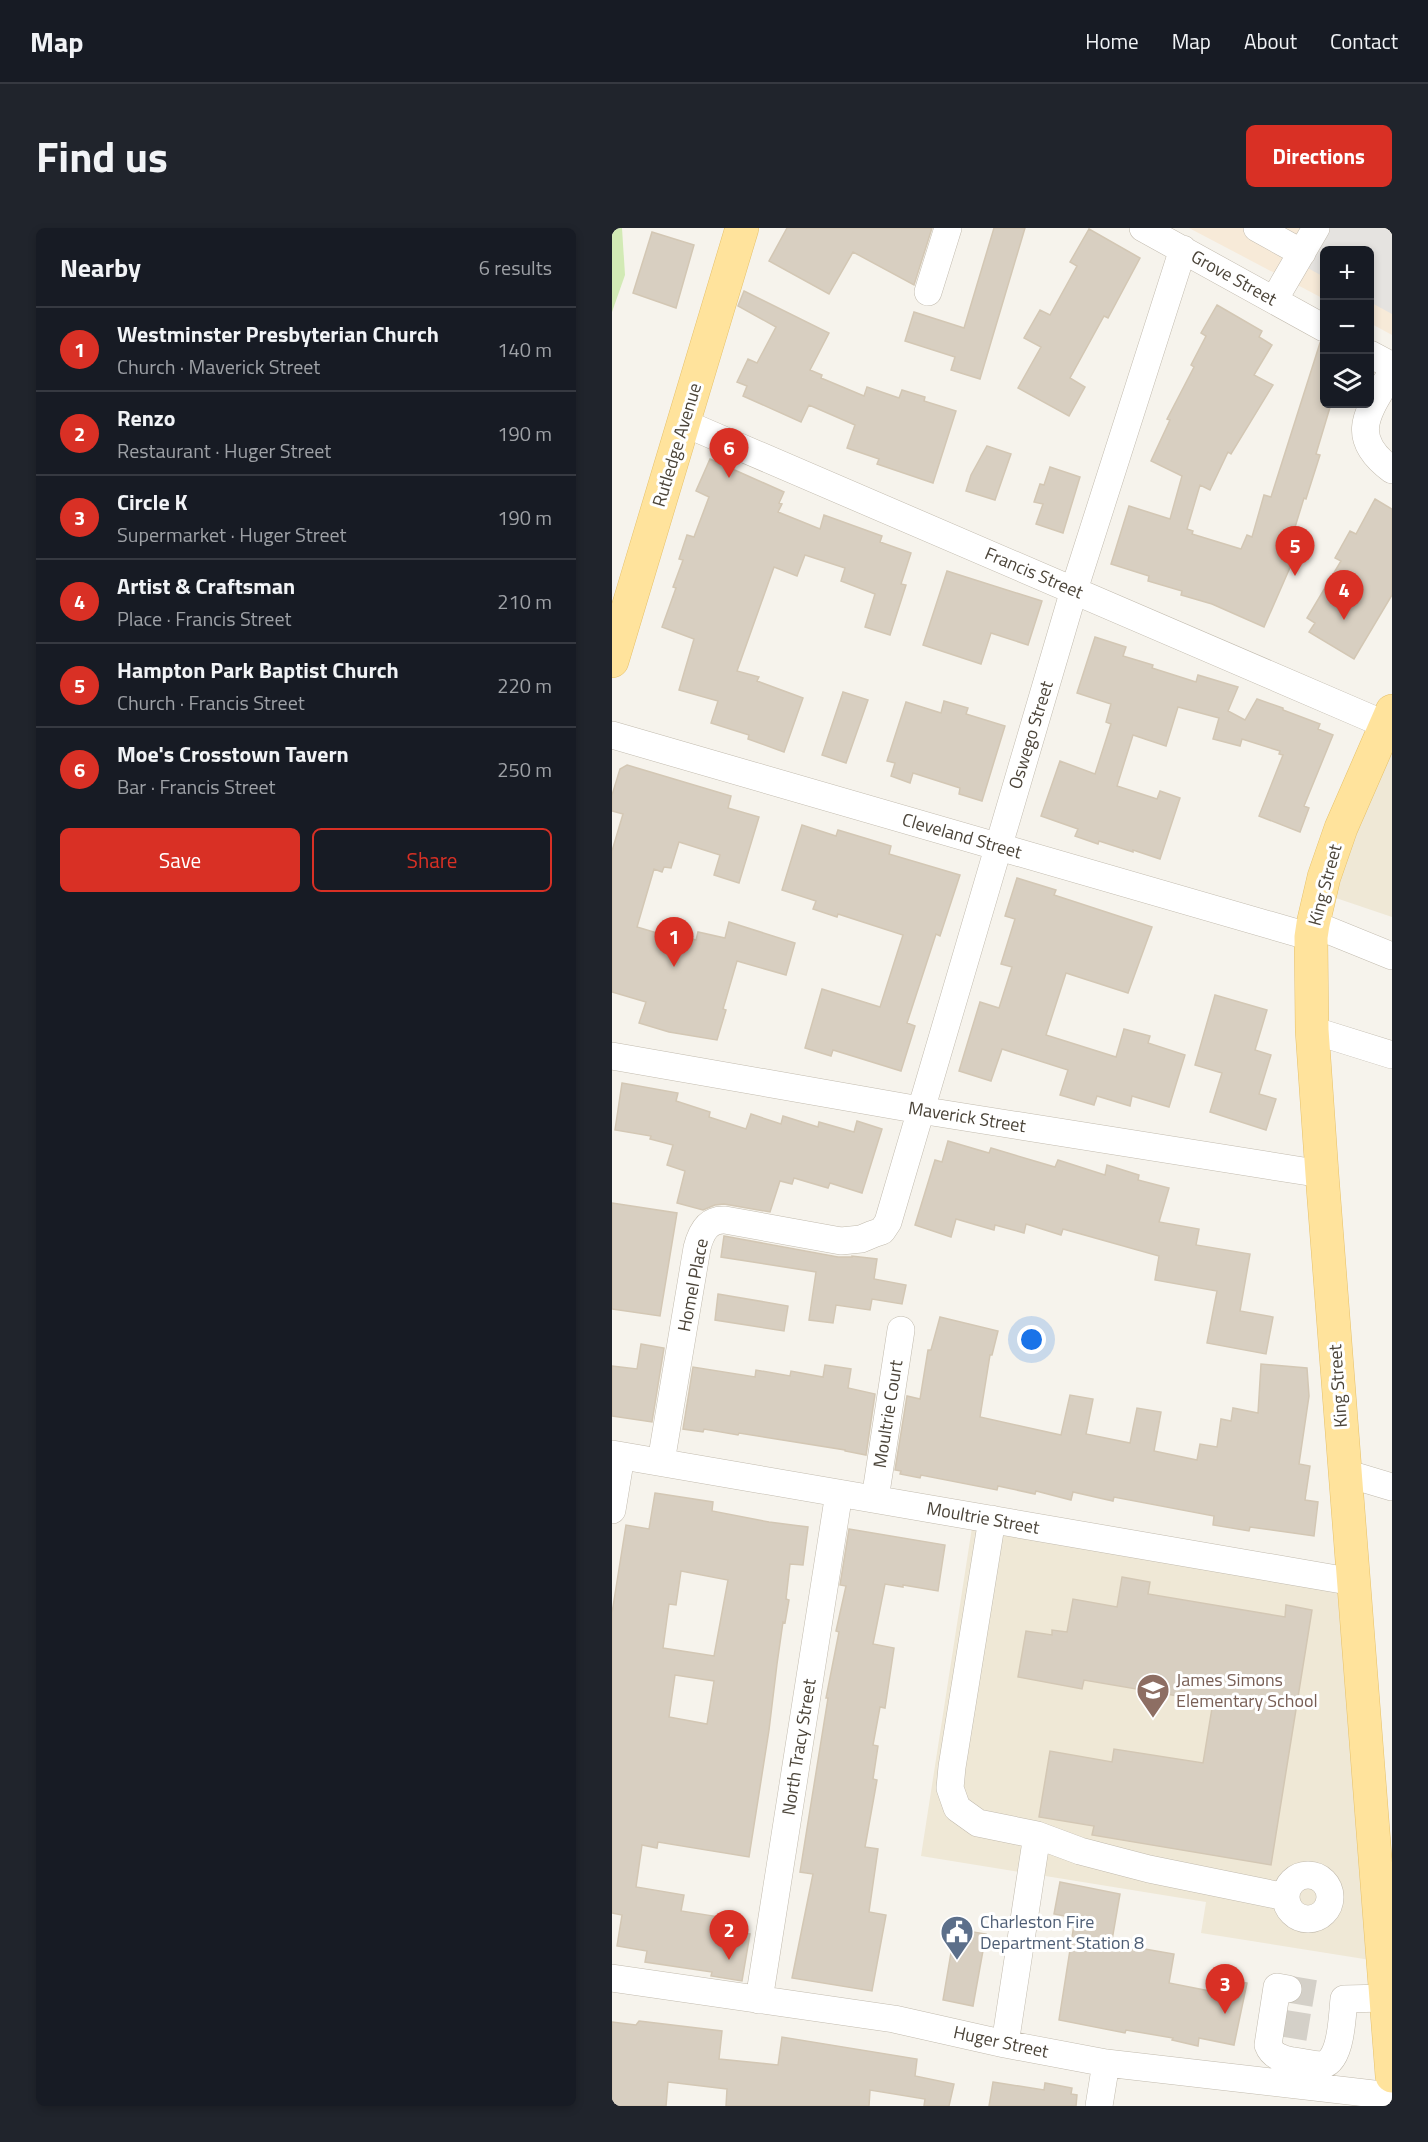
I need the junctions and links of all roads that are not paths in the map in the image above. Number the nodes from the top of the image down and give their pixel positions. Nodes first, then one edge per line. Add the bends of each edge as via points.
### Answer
1 (742, 228) edge
2 (948, 228) edge
3 (1143, 228) edge
4 (1257, 228) edge
5 (1316, 228) edge
6 (1183, 249) junction
7 (1302, 253) junction
8 (928, 292) dead end
9 (1274, 300) junction
10 (1320, 326) edge
11 (1374, 356) edge
12 (1392, 366) edge
13 (1392, 372) edge
14 (684, 423) junction
15 (1392, 470) edge
16 (1074, 590) junction
17 (612, 661) edge
18 (1388, 717) edge
19 (612, 735) edge
20 (998, 847) junction
21 (1312, 931) junction
22 (1392, 956) edge
23 (1312, 1030) junction
24 (1392, 1055) edge
25 (612, 1056) edge
26 (920, 1110) junction
27 (1322, 1174) junction
28 (888, 1222) joint
29 (901, 1330) dead end
30 (616, 1455) edge
31 (661, 1462) junction
32 (1345, 1473) junction
33 (1392, 1487) edge
34 (839, 1493) junction
35 (875, 1499) junction
36 (612, 1510) edge
37 (992, 1520) junction
38 (1354, 1582) junction
39 (1037, 1835) junction
40 (1286, 1897) dead end
41 (612, 1978) edge
42 (1288, 1989) dead end
43 (1386, 1998) junction
44 (759, 2000) junction
45 (1005, 2044) junction
46 (1106, 2063) junction
47 (1281, 2071) junction
48 (1392, 2076) edge
49 (1392, 2096) edge
50 (1098, 2106) edge

1 - 14 main road, Rutledge Avenue
2 - 8 street
3 - 6 street, Grove Street
4 - 7 street
5 - 7 street
6 - 9 street, Grove Street
6 - 16 street, Oswego Street
7 - 9 street
9 - 10 street, Grove Street
11 - 12 street
13 - 15 street via 1370,410 1365,429 1366,442 1378,460
14 - 16 street, Francis Street
14 - 17 main road, Rutledge Avenue
16 - 18 street, Francis Street
16 - 20 street, Oswego Street
18 - 21 main road, King Street via 1341,828 1324,877
19 - 20 street, Cleveland Street
20 - 21 street, Cleveland Street
20 - 26 street, Oswego Street
21 - 22 street, Cleveland Street
21 - 23 main road, King Street
23 - 24 street
23 - 27 main road, King Street
25 - 26 street, Maverick Street
26 - 27 street, Maverick Street
26 - 28 street, Oswego Street
27 - 32 main road, King Street
28 - 31 street, Homel Place via 882,1231 841,1241 725,1220 710,1223 697,1248
29 - 35 street, Moultrie Court
30 - 31 street, Moultrie Street
30 - 36 street
31 - 34 street, Moultrie Street
32 - 33 street
32 - 38 main road, King Street
34 - 35 street, Moultrie Street
34 - 44 street, North Tracy Street
35 - 37 street, Moultrie Street
37 - 38 street, Moultrie Street
37 - 39 street via 950,1788 957,1808 978,1823
38 - 43 main road, King Street
39 - 40 street via 1149,1869
39 - 45 street
41 - 44 street, Huger Street
42 - 47 street via 1277,1987 1277,2022 1268,2045
43 - 47 street via 1334,1997 1328,2031 1336,2053 1331,2061
43 - 48 main road, King Street
44 - 45 street, Huger Street via 894,2019
45 - 46 street, Huger Street
46 - 47 street, Huger Street
46 - 50 street
47 - 49 street, Huger Street

